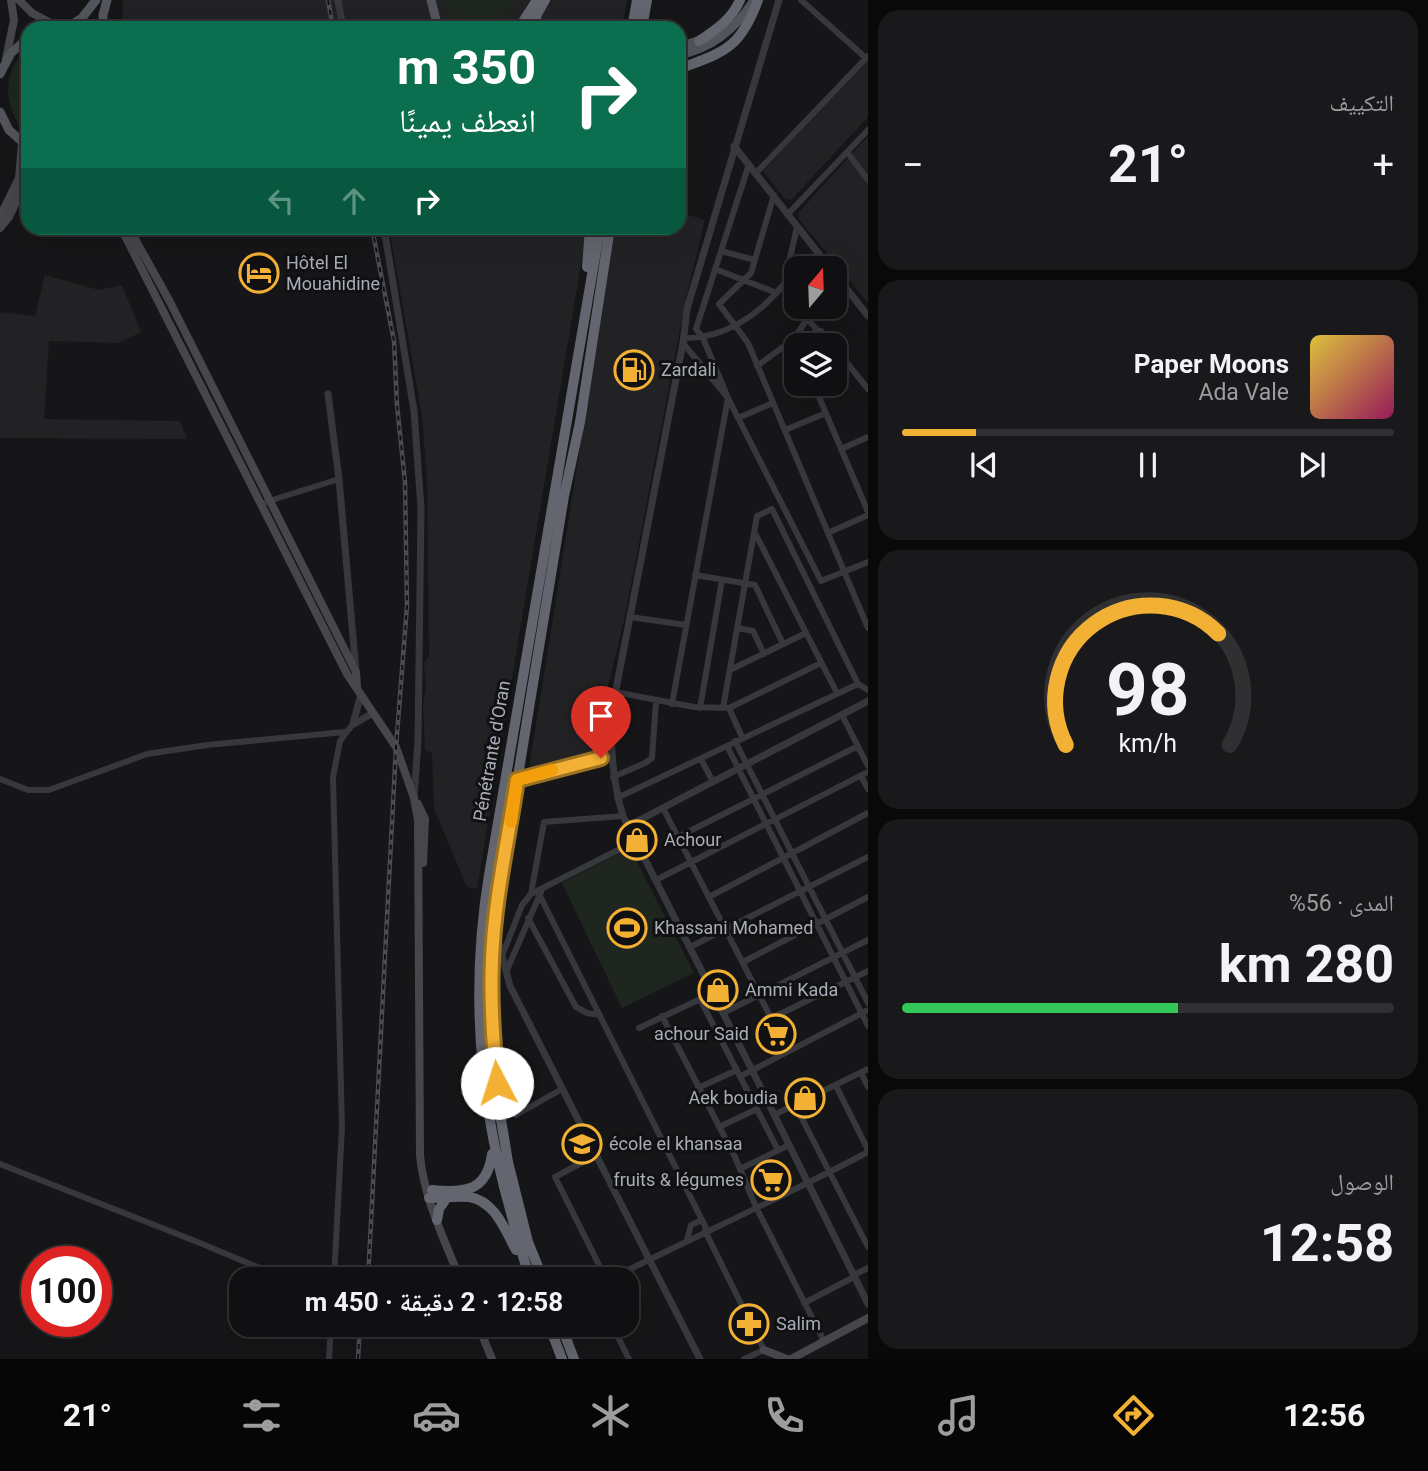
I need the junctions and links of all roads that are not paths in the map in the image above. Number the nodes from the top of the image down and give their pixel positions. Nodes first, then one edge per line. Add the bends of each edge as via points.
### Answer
1 (11, 0) edge
2 (19, 0) edge
3 (96, 0) edge
4 (107, 0) edge
5 (338, 0) edge
6 (431, 0) edge
7 (537, 0) edge
8 (545, 0) edge
9 (635, 0) edge
10 (647, 0) edge
11 (742, 0) edge
12 (756, 0) edge
13 (779, 0) edge
14 (801, 0) edge
15 (433, 12) junction
16 (47, 21) edge
17 (77, 21) edge
18 (103, 21) edge
19 (342, 21) edge
20 (432, 21) edge
21 (436, 21) edge
22 (524, 21) edge
23 (536, 21) edge
24 (636, 21) edge
25 (638, 21) edge
26 (699, 41) joint
27 (21, 43) edge
28 (686, 45) edge
29 (686, 53) edge
30 (867, 57) edge
31 (686, 67) edge
32 (2, 68) edge
33 (0, 111) edge
34 (2, 121) edge
35 (868, 130) edge
36 (21, 141) edge
37 (734, 146) junction
38 (847, 152) junction
39 (748, 164) junction
40 (21, 167) edge
41 (756, 173) junction
42 (868, 180) edge
43 (21, 192) edge
44 (774, 195) junction
45 (788, 214) junction
46 (0, 217) edge
47 (797, 227) junction
48 (0, 228) edge
49 (125, 235) edge
50 (132, 235) edge
51 (385, 235) edge
52 (589, 235) edge
53 (599, 235) edge
54 (609, 235) edge
55 (721, 251) junction
56 (791, 256) edge
57 (820, 256) edge
58 (755, 260) junction
59 (715, 269) junction
60 (745, 279) junction
61 (784, 285) edge
62 (847, 289) edge
63 (778, 293) junction
64 (166, 304) junction
65 (868, 316) edge
66 (807, 319) joint
67 (736, 327) junction
68 (821, 331) joint
69 (800, 333) edge
70 (816, 333) edge
71 (703, 338) junction
72 (683, 340) junction
73 (784, 349) edge
74 (578, 355) junction
75 (847, 363) edge
76 (757, 366) junction
77 (868, 389) edge
78 (328, 394) dead end
79 (819, 396) edge
80 (728, 398) junction
81 (773, 403) junction
82 (826, 413) junction
83 (738, 418) junction
84 (785, 430) junction
85 (868, 437) edge
86 (841, 449) junction
87 (339, 479) junction
88 (266, 502) junction
89 (868, 514) edge
90 (754, 531) junction
91 (828, 533) junction
92 (868, 562) edge
93 (845, 573) junction
94 (695, 575) junction
95 (723, 580) junction
96 (745, 585) junction
97 (630, 617) junction
98 (686, 625) junction
99 (737, 628) junction
100 (868, 628) edge
101 (806, 633) junction
102 (783, 644) junction
103 (764, 654) junction
104 (821, 663) junction
105 (730, 670) junction
106 (356, 672) junction
107 (858, 684) junction
108 (868, 690) edge
109 (359, 691) junction
110 (615, 692) junction
111 (837, 693) junction
112 (656, 701) junction
113 (868, 701) edge
114 (672, 704) junction
115 (700, 708) junction
116 (726, 708) junction
117 (373, 713) junction
118 (842, 715) junction
119 (353, 724) junction
120 (345, 733) junction
121 (739, 739) junction
122 (727, 746) junction
123 (858, 746) junction
124 (601, 758) dead end
125 (701, 759) junction
126 (749, 764) junction
127 (868, 766) edge
128 (739, 769) junction
129 (865, 774) edge
130 (612, 777) junction
131 (0, 779) edge
132 (517, 780) junction
133 (713, 782) junction
134 (868, 789) edge
135 (764, 794) junction
136 (617, 798) junction
137 (414, 799) junction
138 (754, 799) junction
139 (663, 808) junction
140 (868, 814) edge
141 (623, 816) junction
142 (776, 820) junction
143 (768, 825) junction
144 (628, 826) junction
145 (678, 837) junction
146 (636, 841) junction
147 (793, 852) junction
148 (868, 857) edge
149 (783, 858) junction
150 (691, 862) junction
151 (656, 880) junction
152 (810, 886) junction
153 (800, 891) junction
154 (535, 894) junction
155 (709, 897) junction
156 (868, 897) edge
157 (495, 918) junction
158 (528, 918) junction
159 (826, 920) junction
160 (817, 924) junction
161 (725, 929) junction
162 (497, 934) junction
163 (509, 938) junction
164 (868, 940) edge
165 (690, 947) junction
166 (843, 953) junction
167 (501, 958) junction
168 (834, 958) junction
169 (743, 962) junction
170 (868, 971) edge
171 (506, 974) junction
172 (855, 977) junction
173 (846, 982) junction
174 (713, 993) junction
175 (760, 996) junction
176 (699, 999) junction
177 (868, 1003) edge
178 (865, 1012) edge
179 (723, 1013) junction
180 (600, 1015) junction
181 (662, 1016) junction
182 (772, 1018) junction
183 (868, 1026) edge
184 (639, 1028) dead end
185 (788, 1051) junction
186 (868, 1069) edge
187 (752, 1070) junction
188 (739, 1073) junction
189 (861, 1073) junction
190 (836, 1086) junction
191 (868, 1087) edge
192 (698, 1088) junction
193 (562, 1089) junction
194 (795, 1105) junction
195 (757, 1109) junction
196 (516, 1115) dead end
197 (774, 1115) junction
198 (489, 1124) junction
199 (719, 1127) junction
200 (789, 1145) junction
201 (778, 1150) junction
202 (868, 1151) edge
203 (596, 1155) junction
204 (0, 1164) edge
205 (740, 1169) junction
206 (829, 1172) junction
207 (808, 1184) junction
208 (428, 1194) junction
209 (446, 1199) junction
210 (756, 1207) junction
211 (437, 1220) junction
212 (702, 1220) junction
213 (706, 1230) junction
214 (687, 1240) junction
215 (868, 1247) edge
216 (649, 1260) junction
217 (525, 1265) joint
218 (258, 1267) edge
219 (335, 1267) edge
220 (455, 1267) edge
221 (537, 1267) edge
222 (602, 1267) edge
223 (634, 1267) edge
224 (868, 1268) edge
225 (854, 1276) junction
226 (804, 1303) junction
227 (868, 1303) edge
228 (868, 1318) edge
229 (329, 1337) edge
230 (483, 1337) edge
231 (554, 1337) edge
232 (566, 1337) edge
233 (618, 1337) edge
234 (824, 1341) junction
235 (764, 1350) junction
236 (328, 1359) edge
237 (492, 1359) edge
238 (562, 1359) edge
239 (574, 1359) edge
240 (629, 1359) edge
241 (700, 1359) edge
242 (744, 1359) edge
243 (769, 1359) edge
244 (789, 1359) edge

1 - 32 main road via 14,20
2 - 16 main road
3 - 17 main road
4 - 18 main road
5 - 19 street
6 - 15 main road
7 - 22 highway
8 - 23 highway
9 - 24 highway
10 - 25 highway
11 - 26 highway
12 - 29 main road via 722,37
12 - 31 highway via 744,32 730,46
13 - 37 street
14 - 30 street
15 - 20 main road
15 - 21 main road
26 - 28 main road
27 - 32 main road
30 - 41 street
33 - 34 main road
34 - 36 main road
35 - 38 street
37 - 39 street
37 - 72 street via 687,309
38 - 42 street
38 - 45 street
39 - 41 street
39 - 55 street
40 - 46 main road
41 - 44 street
43 - 48 main road
44 - 45 street
44 - 58 street
45 - 47 street
47 - 56 street
47 - 57 street
49 - 64 main road
50 - 64 main road
51 - 137 street via 413,399 420,495
52 - 74 highway
53 - 74 highway, Pénétrante d'Oran
54 - 132 highway, Pénétrante d'Oran
55 - 58 street
55 - 59 street
58 - 60 street
59 - 60 street
59 - 71 street via 696,329
60 - 63 street
60 - 67 street via 719,304
61 - 63 street
62 - 65 street
63 - 67 street
64 - 88 main road
66 - 68 street
66 - 69 street
67 - 71 street
67 - 76 street
68 - 70 street
71 - 72 street
71 - 80 street
72 - 80 street
72 - 97 street
73 - 76 street
74 - 198 highway, Pénétrante d'Oran via 483,912 479,1009
75 - 77 street
76 - 81 street
78 - 87 street
79 - 82 street
80 - 83 street
80 - 94 street
81 - 83 street
81 - 84 street
82 - 84 street
82 - 86 street
83 - 93 street via 821,581
84 - 91 street
85 - 86 street
86 - 89 street
87 - 88 street
87 - 106 street
88 - 106 main road
88 - 109 main road
89 - 91 street
90 - 96 street
90 - 101 street
90 - 107 street via 757,516 772,509
91 - 93 street
92 - 93 street
93 - 100 street
94 - 95 street
94 - 98 street
95 - 96 street
95 - 115 street
96 - 99 street
96 - 102 street via 755,585
97 - 98 street
97 - 110 street
98 - 114 street
99 - 103 street via 753,631
99 - 105 street
101 - 102 street
101 - 104 street
102 - 103 street
103 - 105 street
104 - 111 street
104 - 116 street
105 - 116 street
106 - 109 main road
107 - 108 street
107 - 111 street
109 - 117 main road
109 - 119 street
110 - 112 street
110 - 130 street
111 - 121 street
112 - 114 street
112 - 130 street via 652,758
113 - 118 street
114 - 115 street
115 - 116 street
116 - 121 street
117 - 119 street
117 - 137 main road via 396,747
118 - 123 street
118 - 126 street
119 - 120 street
120 - 131 street via 147,754 49,790 28,790
120 - 219 street via 333,777 342,1127
121 - 122 street
121 - 126 street
122 - 125 street
122 - 128 street
123 - 127 street
123 - 135 street
124 - 132 street
125 - 133 street
125 - 136 street
126 - 128 street
126 - 135 street
128 - 133 street
128 - 138 street
129 - 134 street
129 - 142 street
130 - 136 street
132 - 157 highway, Pénétrante d'Oran
133 - 139 street
135 - 138 street
135 - 142 street
136 - 141 street
137 - 208 main road via 425,820 418,925 419,1155
138 - 143 street
138 - 145 street
139 - 144 street
139 - 145 street
140 - 147 street
141 - 144 street
141 - 154 street via 544,822
142 - 143 street
142 - 147 street
143 - 149 street
143 - 150 street
144 - 146 street
145 - 150 street
146 - 151 street
146 - 154 street
147 - 149 street
147 - 152 street
148 - 152 street
149 - 153 street
149 - 155 street
150 - 151 street
150 - 155 street
151 - 165 street
152 - 153 street
152 - 159 street
153 - 160 street
153 - 161 street
154 - 158 street
154 - 163 street via 522,905
154 - 180 street
155 - 161 street
156 - 159 street
157 - 162 street
157 - 221 highway, Pénétrante d'Oran via 492,1003 499,1107 508,1162
158 - 171 street
158 - 180 street via 576,1007
159 - 160 street
159 - 166 street
160 - 168 street
160 - 169 street
161 - 165 street
161 - 169 street
162 - 163 street via 502,940
162 - 167 street
163 - 167 street
164 - 166 street
165 - 174 street
166 - 168 street
166 - 172 street
167 - 171 street
168 - 173 street
168 - 175 street
169 - 175 street
170 - 172 street
171 - 193 street
172 - 173 street
172 - 177 street
173 - 178 street
173 - 182 street
174 - 176 street
174 - 179 street
175 - 179 street
175 - 182 street
176 - 181 street
176 - 188 street
178 - 183 street
178 - 185 street
179 - 187 street
180 - 212 street
181 - 184 street
181 - 192 street
182 - 185 street
185 - 187 street
186 - 189 street
187 - 188 street
187 - 197 street
188 - 192 street
188 - 195 street
189 - 190 street
189 - 191 street
190 - 194 street
190 - 202 street
192 - 199 street
193 - 196 street
193 - 203 street
194 - 197 street
194 - 206 street
195 - 199 street
195 - 201 street
197 - 200 street
198 - 208 highway via 491,1165 481,1183 472,1189
198 - 217 highway, Pénétrante d'Oran
199 - 205 street
200 - 201 street
200 - 207 street
201 - 205 street
202 - 206 street
203 - 216 street
203 - 222 street via 555,1177
204 - 218 street
205 - 210 street
206 - 207 street
206 - 215 street
207 - 210 street
207 - 225 street
208 - 209 highway
208 - 211 main road
209 - 211 highway
209 - 217 highway via 477,1199 490,1208
210 - 213 street
210 - 226 street
211 - 220 main road
212 - 213 street
212 - 214 street via 691,1225
213 - 214 street
213 - 235 street
214 - 216 street
216 - 223 street
216 - 241 street
224 - 225 street
225 - 226 street
225 - 227 street
226 - 234 street
228 - 234 main road
229 - 236 street
230 - 237 main road
231 - 238 highway
232 - 239 highway
233 - 240 street
234 - 244 main road
235 - 242 street
235 - 243 main road
235 - 244 main road

